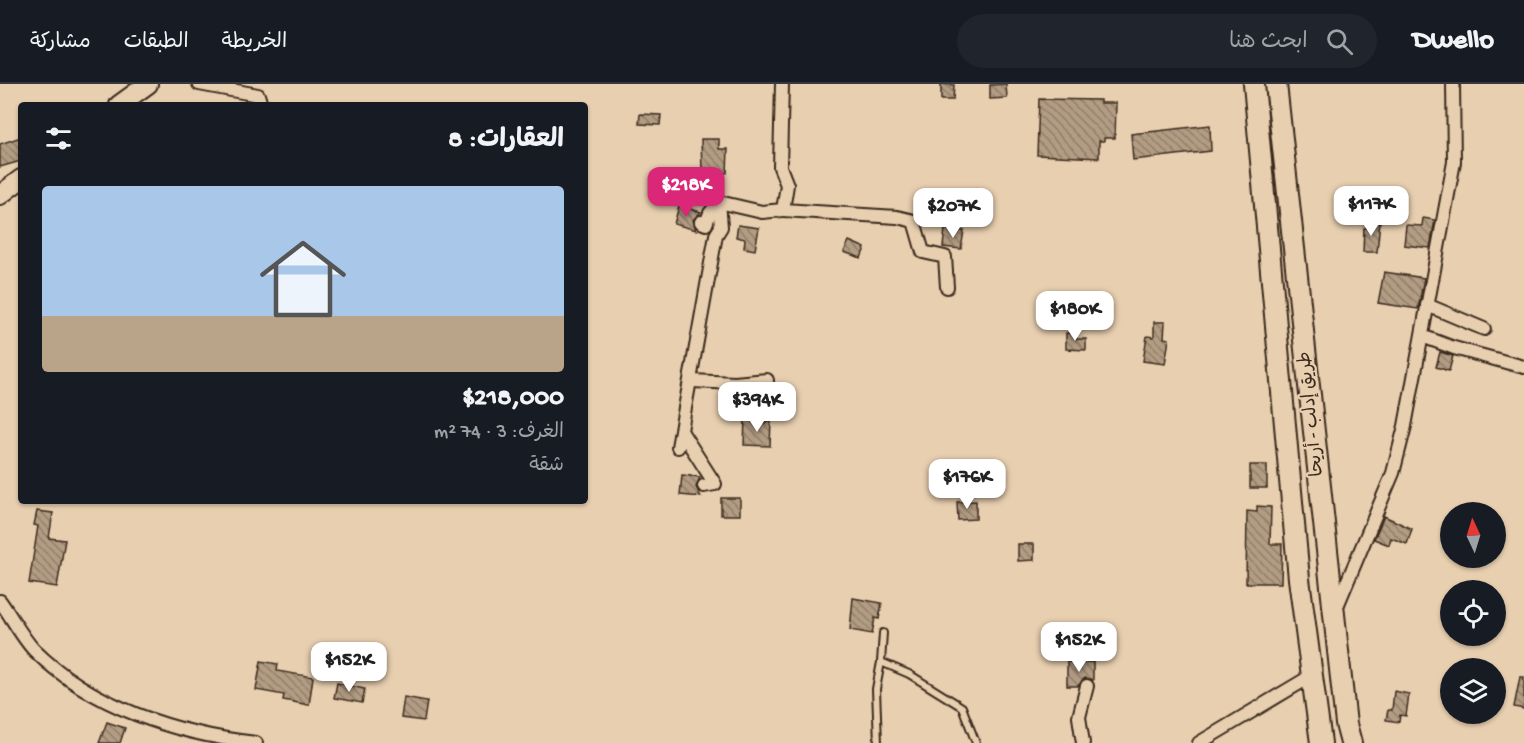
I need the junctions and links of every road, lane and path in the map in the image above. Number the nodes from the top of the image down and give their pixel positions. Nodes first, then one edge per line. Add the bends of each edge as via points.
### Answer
1 (148, 84) edge
2 (199, 84) edge
3 (782, 84) edge
4 (1254, 84) edge
5 (1276, 84) edge
6 (1453, 84) edge
7 (123, 102) edge
8 (260, 102) edge
9 (18, 181) edge
10 (0, 195) edge
11 (719, 202) junction
12 (783, 210) junction
13 (701, 222) dead end
14 (947, 287) dead end
15 (1427, 305) junction
16 (1484, 329) dead end
17 (1422, 336) junction
18 (1524, 367) edge
19 (692, 381) junction
20 (763, 416) dead end
21 (681, 431) junction
22 (678, 447) dead end
23 (704, 486) dead end
24 (0, 601) edge
25 (1334, 614) junction
26 (884, 633) dead end
27 (881, 662) junction
28 (1313, 675) junction
29 (1087, 686) dead end
30 (256, 743) edge
31 (878, 743) edge
32 (976, 743) edge
33 (1083, 743) edge
34 (1198, 743) edge
35 (1321, 743) edge
36 (1351, 743) edge

1 - 7 main road
2 - 8 street via 258,95
3 - 12 street via 780,167 787,185
4 - 28 main road, طريق إدلب - أريحا via 1298,567
5 - 25 main road, طريق إدلب - أريحا
6 - 15 street via 1454,162
9 - 10 main road
11 - 12 street via 762,212
11 - 13 street via 706,224
11 - 19 street via 721,227 716,235
12 - 14 street via 914,221 923,252 945,257
15 - 16 street
15 - 17 street
17 - 18 street
17 - 25 street via 1393,473
19 - 20 street via 767,380
19 - 21 street
21 - 22 street
21 - 23 street via 715,484
24 - 30 street via 34,649 87,692 141,717
25 - 36 main road, طريق إدلب - أريحا
26 - 27 lane
27 - 31 lane via 876,689
27 - 32 lane via 909,674 962,707
28 - 34 street
28 - 35 main road, طريق إدلب - أريحا
29 - 33 street via 1079,717

